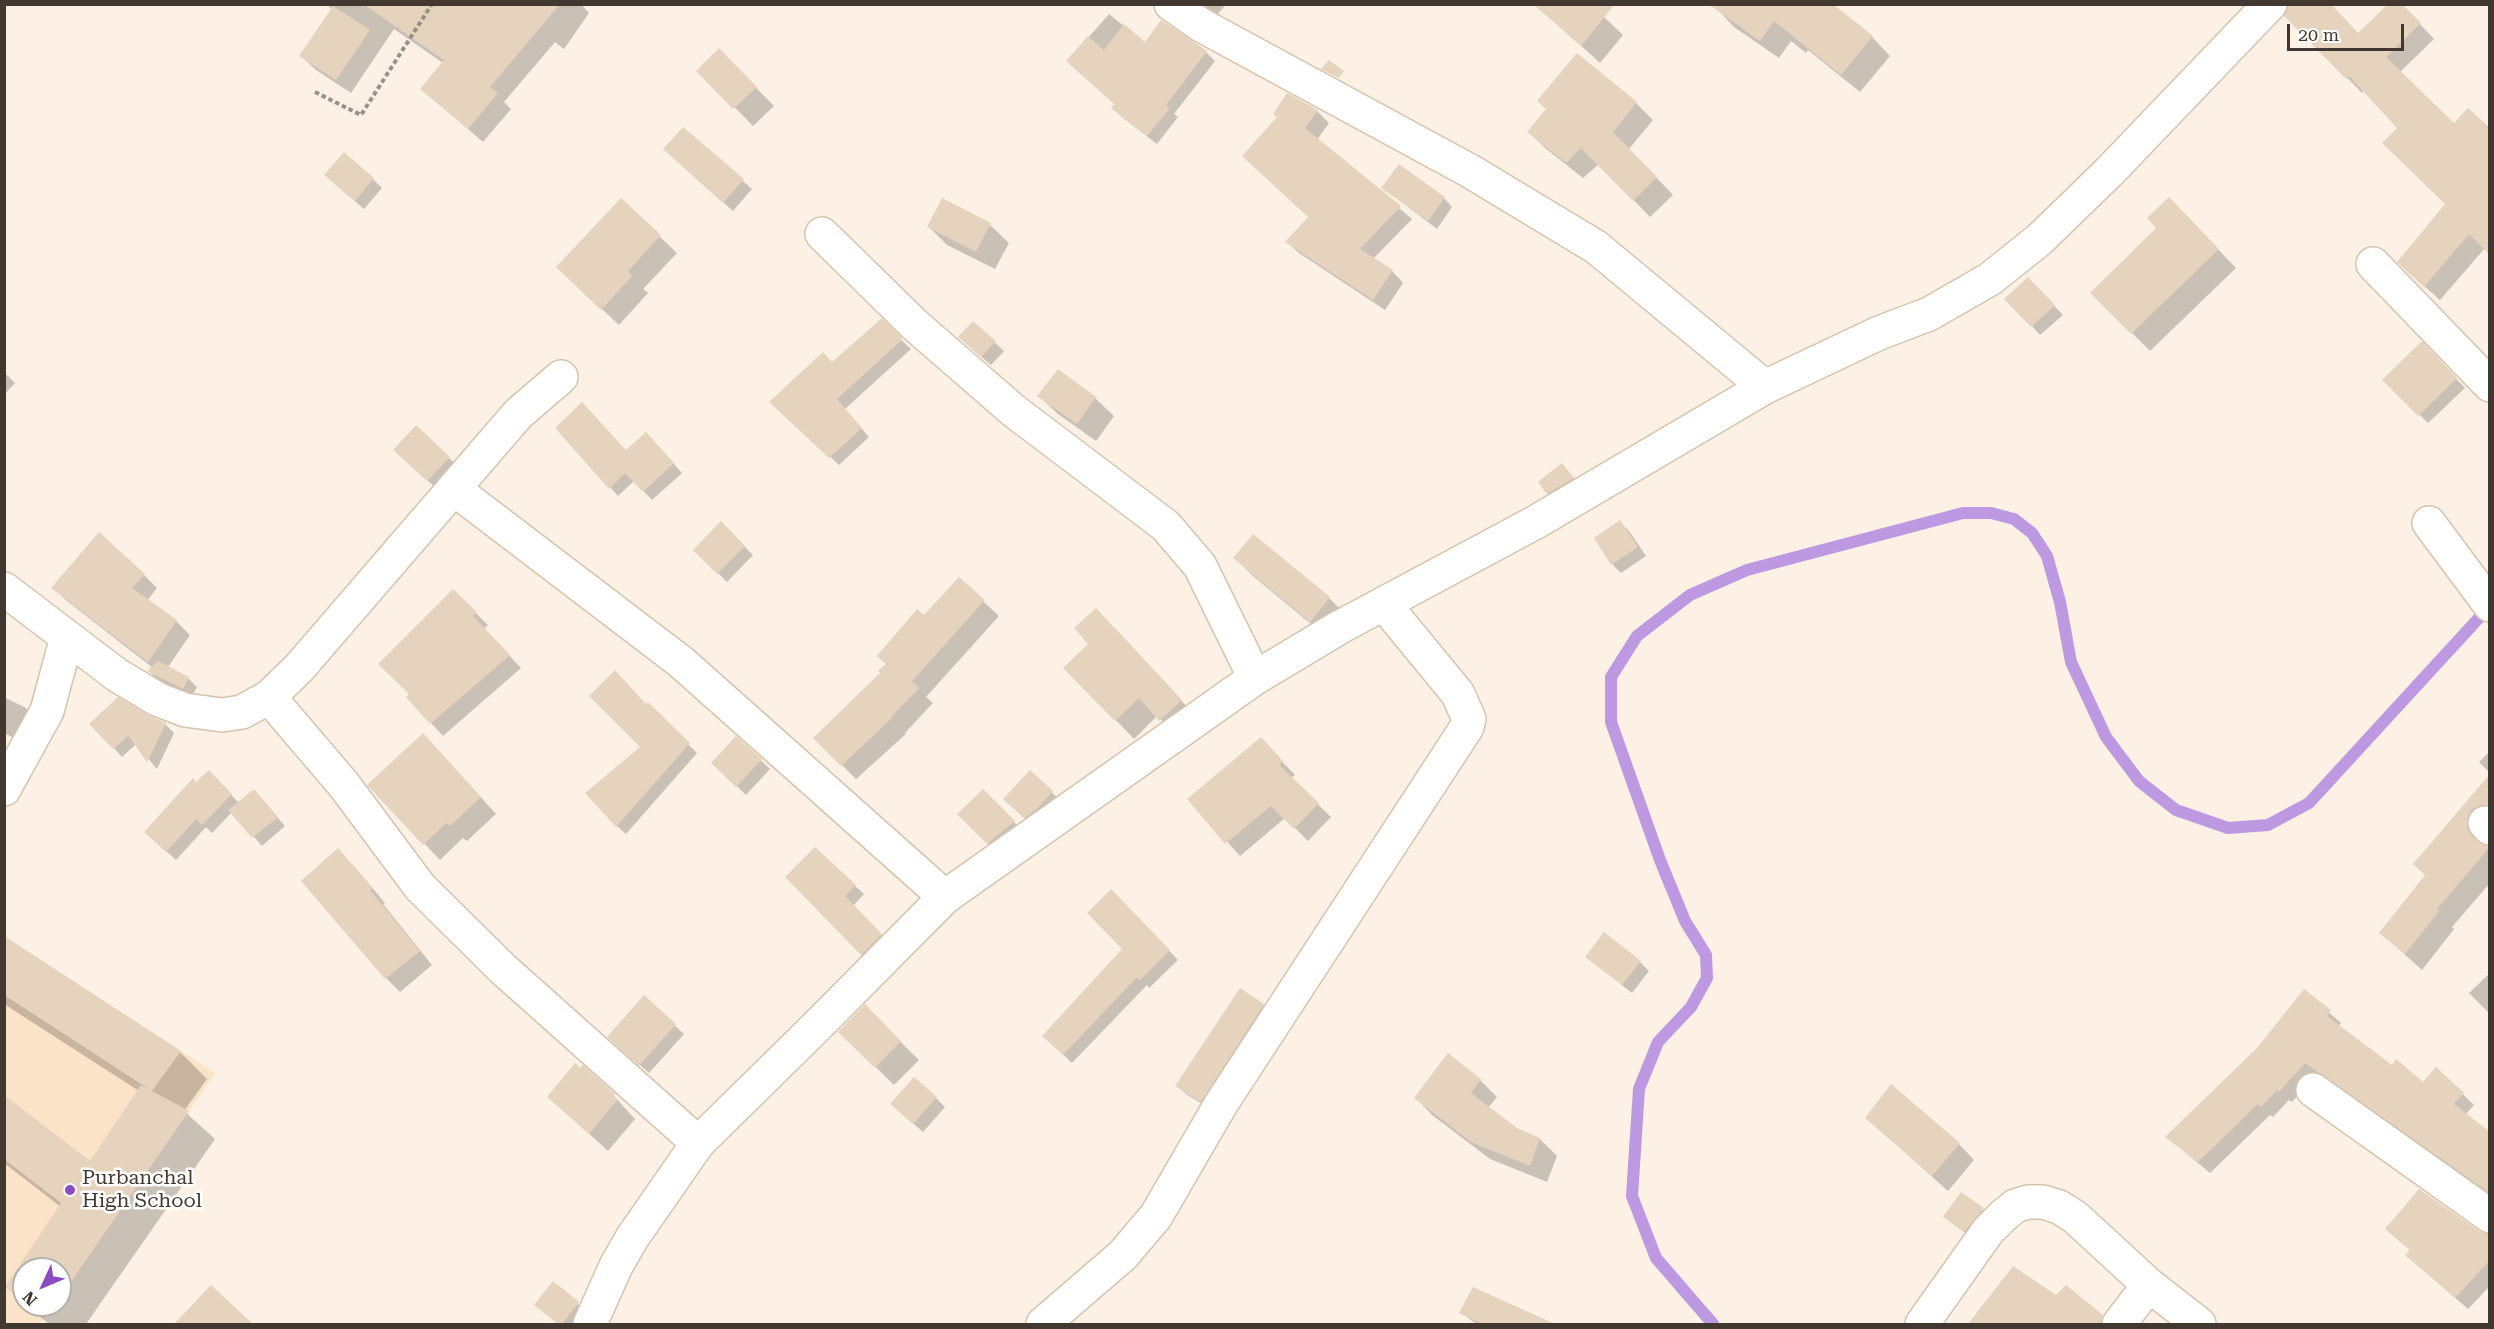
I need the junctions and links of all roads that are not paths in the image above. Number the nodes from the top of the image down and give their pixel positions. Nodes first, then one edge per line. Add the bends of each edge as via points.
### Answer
1 (1171, 4) edge
2 (2270, 4) edge
3 (822, 234) dead end
4 (2373, 264) dead end
5 (561, 377) dead end
6 (2490, 385) edge
7 (1765, 387) junction
8 (454, 489) junction
9 (2429, 523) dead end
10 (4, 589) edge
11 (2482, 595) edge
12 (1384, 604) junction
13 (68, 637) junction
14 (1255, 678) junction
15 (269, 697) junction
16 (4, 789) edge
17 (945, 897) junction
18 (2313, 1090) dead end
19 (698, 1143) junction
20 (2490, 1216) edge
21 (2149, 1285) junction
22 (590, 1324) edge
23 (1043, 1324) edge
24 (1922, 1324) edge
25 (2119, 1324) edge
26 (2199, 1324) edge

1 - 7 street via 1201,25 1470,171 1596,247
2 - 7 street via 2102,179 2040,239 1990,279 1929,314
3 - 14 street via 915,325 1014,411 1166,526 1200,566
4 - 6 street
5 - 8 street via 518,414
7 - 12 street via 1536,522
8 - 15 street via 299,668
8 - 17 street via 681,662
9 - 11 street
10 - 13 street
12 - 14 street
12 - 23 street via 1458,694 1468,719 1467,727 1221,1104 1156,1216 1123,1255
13 - 15 street via 117,675 157,699 185,710 222,715 242,712
13 - 16 street via 47,711
14 - 17 street
15 - 19 street via 344,785 435,903
17 - 19 street
18 - 20 street
19 - 22 street via 627,1247
21 - 24 street via 2075,1217 2051,1205 2028,1202 2015,1206 1988,1231
21 - 25 street
21 - 26 street

